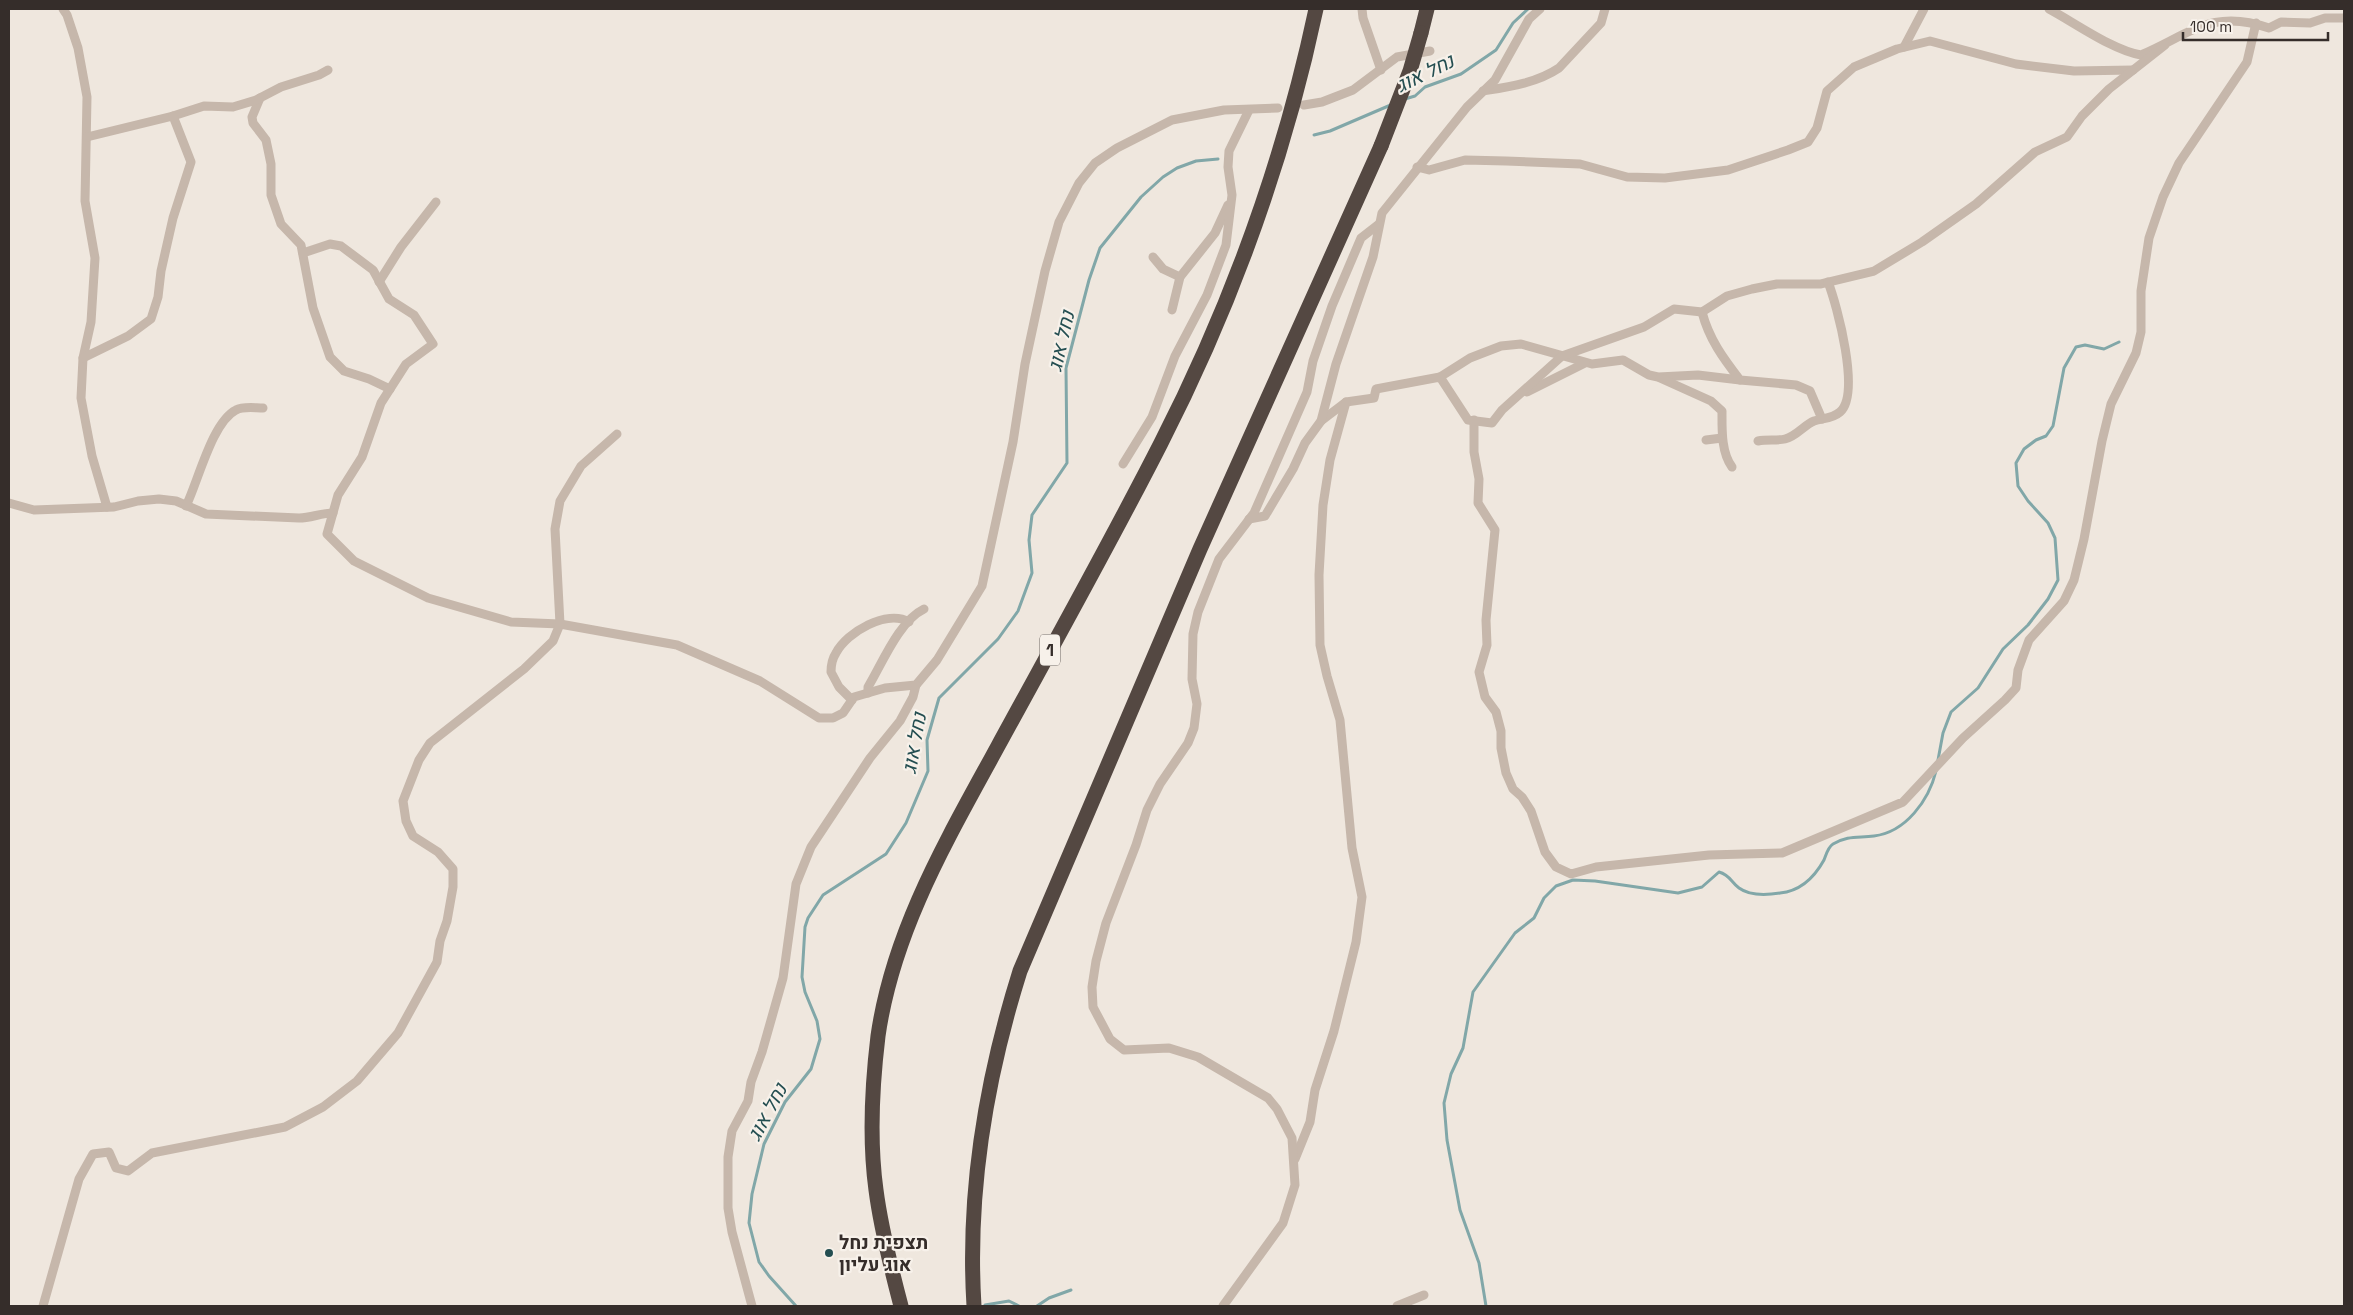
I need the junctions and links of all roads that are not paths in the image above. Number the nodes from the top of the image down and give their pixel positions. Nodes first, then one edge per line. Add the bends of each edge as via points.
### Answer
1 (62, 9) edge
2 (1316, 9) edge
3 (1362, 9) edge
4 (1427, 9) edge
5 (1540, 9) edge
6 (1604, 9) edge
7 (1924, 9) edge
8 (2049, 9) edge
9 (2333, 9) edge
10 (2325, 18) junction
11 (2344, 18) edge
12 (2256, 23) junction
13 (2165, 45) junction
14 (1904, 47) junction
15 (1430, 51) dead end
16 (328, 70) dead end
17 (1381, 70) junction
18 (2133, 70) junction
19 (1483, 91) junction
20 (260, 98) junction
21 (1304, 105) dead end
22 (1278, 108) dead end
23 (1249, 110) junction
24 (173, 116) junction
25 (87, 137) junction
26 (1417, 167) junction
27 (1232, 195) junction
28 (436, 202) dead end
29 (1380, 224) junction
30 (303, 253) junction
31 (1153, 258) dead end
32 (1180, 277) junction
33 (379, 282) junction
34 (1828, 282) junction
35 (1172, 310) dead end
36 (1702, 312) junction
37 (1562, 356) junction
38 (83, 358) junction
39 (1585, 363) junction
40 (1658, 376) junction
41 (1440, 377) junction
42 (1740, 380) junction
43 (390, 390) junction
44 (1519, 396) junction
45 (1346, 402) junction
46 (263, 408) dead end
47 (1822, 419) junction
48 (1474, 420) junction
49 (1321, 421) junction
50 (617, 434) dead end
51 (1722, 438) junction
52 (1706, 440) dead end
53 (1758, 441) dead end
54 (1123, 464) dead end
55 (1732, 467) dead end
56 (9, 503) edge
57 (186, 506) junction
58 (107, 507) junction
59 (333, 513) junction
60 (1249, 519) junction
61 (924, 610) dead end
62 (908, 622) junction
63 (560, 624) junction
64 (916, 685) junction
65 (868, 693) junction
66 (852, 700) junction
67 (1295, 1160) junction
68 (1424, 1295) dead end
69 (43, 1306) edge
70 (752, 1306) edge
71 (901, 1306) edge
72 (974, 1306) edge
73 (1223, 1306) edge
74 (1397, 1306) edge

1 - 25 street via 78,48 87,97
2 - 71 highway, 1 via 1273,171 1248,244 1201,360 1152,461 942,851 907,926 879,1032 872,1129 877,1196
3 - 17 street
4 - 72 highway, bridge via 1410,71 1381,146 1204,540 1020,971 993,1068 982,1136 974,1205
5 - 19 street via 1529,18 1494,80
6 - 19 street via 1601,23 1559,68 1512,87
7 - 14 street
8 - 13 street via 2132,53 2141,55
9 - 10 street
10 - 11 street
10 - 12 street via 2310,23 2280,22 2269,28
12 - 13 street via 2230,20 2199,26
12 - 48 street via 2247,62 2179,163 2149,238 2141,290 2141,332 2136,353 2111,404 2084,539 2064,601 2029,640 2018,670 2016,688 1902,802 1782,853 1709,855 1596,867 1571,874 1556,868 1545,852 1531,811 1513,789 1506,773 1500,748 1501,730 1496,712 1485,697 1479,672 1486,645 1494,530 1478,503
13 - 18 street
14 - 18 street via 1930,41 2016,64 2074,71
14 - 26 street via 1854,68 1827,91 1817,128 1808,142 1728,170 1665,178 1627,177 1580,164 1465,160 1429,170
15 - 17 street via 1398,57
16 - 20 street
17 - 21 street via 1353,90
18 - 34 street via 2082,116 2067,137 2036,152 1976,204 1922,242 1874,271
19 - 26 street
20 - 24 street via 233,107 204,106
20 - 30 street via 252,117 266,140 271,164 271,195 281,224 302,245
22 - 23 street
23 - 27 street via 1229,150
23 - 64 street via 1224,110 1172,120 1095,163 1079,184 1059,222 1045,271 982,586 937,660
24 - 25 street
24 - 38 street via 191,162 173,218 151,319 128,336
25 - 38 street via 85,201 95,258 91,322
26 - 29 street via 1382,213
27 - 32 street via 1215,233
27 - 54 street via 1226,245 1207,295 1176,356 1152,416
28 - 33 street
29 - 49 street
29 - 60 street via 1361,238 1332,306 1313,361 1307,392
30 - 33 street via 330,244 341,246 373,270
30 - 43 street via 313,308 330,357 344,371
31 - 32 street via 1163,269
32 - 35 street
33 - 43 street via 389,299 414,315 433,344 406,364
34 - 36 street via 1777,284 1752,289 1727,296
34 - 47 street via 1836,303 1849,384 1841,412
36 - 37 street via 1674,309 1644,327
36 - 42 street via 1706,331
37 - 39 street
37 - 41 street via 1521,344 1501,346 1470,358
37 - 44 street
38 - 58 street via 81,398 92,456
39 - 40 street via 1623,360
39 - 44 street
40 - 42 street via 1698,375
40 - 51 street via 1712,401 1722,411
41 - 45 street via 1376,389 1374,398
41 - 48 street via 1468,420
42 - 47 street via 1796,385 1810,391
43 - 59 street via 381,404 362,457 338,495
44 - 48 street via 1492,423
45 - 49 street
45 - 67 street via 1330,460 1323,505 1320,645 1340,720 1352,848 1362,897 1356,942 1334,1031 1314,1090 1310,1122
46 - 57 street via 238,408 228,415 214,437
47 - 53 street via 1785,439
49 - 60 street via 1305,443 1265,516
50 - 63 street via 581,466 560,501 555,530
51 - 52 street
51 - 55 street
56 - 58 street via 34,510
57 - 58 street via 159,499
57 - 59 street via 206,514 310,518 318,513
59 - 63 street via 327,534 354,561 420,594 511,622
60 - 67 street via 1219,559 1198,612 1193,634 1192,678 1198,704 1194,728 1146,810 1106,923 1092,987 1093,1007 1110,1039 1124,1050 1169,1048 1187,1052 1268,1098 1287,1126
61 - 62 street
62 - 65 street via 893,642 868,687
62 - 66 street via 901,617 891,617 867,625 836,652 831,672 839,687
63 - 66 street via 677,644 760,681 819,718 833,718 843,712
63 - 69 street via 553,641 542,654 430,743 419,760 403,801 406,821 413,836 438,852 453,869 453,887 437,962 398,1033 358,1082 323,1107 285,1127 152,1153 128,1171 116,1168 109,1152 93,1154 79,1179
64 - 65 street
64 - 70 street via 900,721 870,758 811,847 796,884 783,978 748,1101 732,1131 728,1157 728,1208 737,1257
65 - 66 street
67 - 73 street via 1295,1186 1283,1223
68 - 74 street

